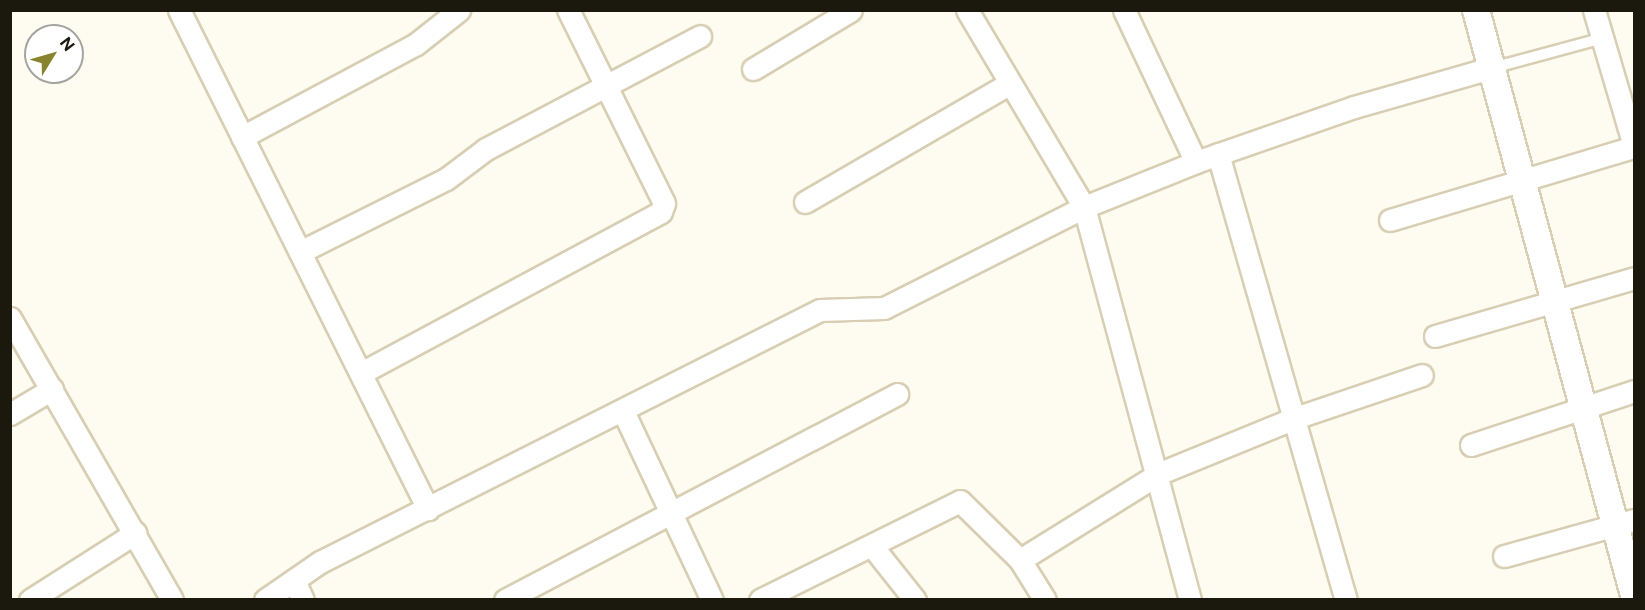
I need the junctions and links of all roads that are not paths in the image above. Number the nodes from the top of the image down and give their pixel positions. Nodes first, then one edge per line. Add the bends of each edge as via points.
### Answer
1 (179, 10) edge
2 (459, 10) edge
3 (568, 10) edge
4 (851, 10) edge
5 (967, 10) edge
6 (1124, 10) edge
7 (1476, 10) edge
8 (1594, 10) edge
9 (700, 36) dead end
10 (1603, 38) junction
11 (1491, 68) junction
12 (753, 69) dead end
13 (605, 83) junction
14 (1007, 85) junction
15 (242, 137) junction
16 (1635, 146) edge
17 (1218, 154) junction
18 (1196, 162) junction
19 (1522, 181) junction
20 (805, 202) dead end
21 (1084, 207) junction
22 (1390, 220) dead end
23 (300, 252) junction
24 (1635, 278) edge
25 (1556, 302) junction
26 (10, 318) edge
27 (1435, 336) dead end
28 (361, 373) junction
29 (1422, 375) dead end
30 (52, 389) junction
31 (1635, 391) edge
32 (897, 394) dead end
33 (1585, 406) junction
34 (623, 411) junction
35 (10, 414) edge
36 (1292, 419) junction
37 (1471, 445) dead end
38 (1160, 473) junction
39 (428, 509) junction
40 (669, 510) junction
41 (1625, 523) edge
42 (135, 532) junction
43 (872, 546) junction
44 (1504, 556) dead end
45 (1020, 560) junction
46 (294, 580) junction
47 (790, 594) edge
48 (1635, 595) edge
49 (30, 600) edge
50 (172, 600) edge
51 (265, 600) edge
52 (303, 600) edge
53 (505, 600) edge
54 (712, 600) edge
55 (760, 600) edge
56 (915, 600) edge
57 (1045, 600) edge
58 (1190, 600) edge
59 (1346, 600) edge

1 - 15 street
2 - 15 street via 416,44
3 - 13 street
4 - 12 street
5 - 14 street
6 - 18 street
7 - 11 street
8 - 10 street
9 - 13 street
10 - 11 lane
10 - 16 street
11 - 17 street
11 - 19 street
13 - 23 street via 486,149 446,179
13 - 28 street via 664,203 662,212
14 - 20 street
14 - 21 street
15 - 23 street
16 - 19 street
17 - 18 street
17 - 36 street
18 - 21 street
19 - 22 street
19 - 25 street
21 - 34 street via 884,308 820,310
21 - 38 street
23 - 28 street
24 - 25 street
25 - 27 street
25 - 33 street
26 - 30 street
28 - 39 street
29 - 36 street
30 - 35 street
30 - 42 street
31 - 33 street
32 - 40 street
33 - 37 street
33 - 41 street
34 - 39 street
34 - 40 street
36 - 38 street
36 - 59 street
38 - 45 street
38 - 58 street
39 - 46 street
40 - 53 street
40 - 54 street
41 - 44 street
41 - 48 street
42 - 49 street
42 - 50 street
43 - 45 street via 960,501
43 - 47 street
43 - 56 street
45 - 57 street
46 - 51 street
46 - 52 street
47 - 55 street

